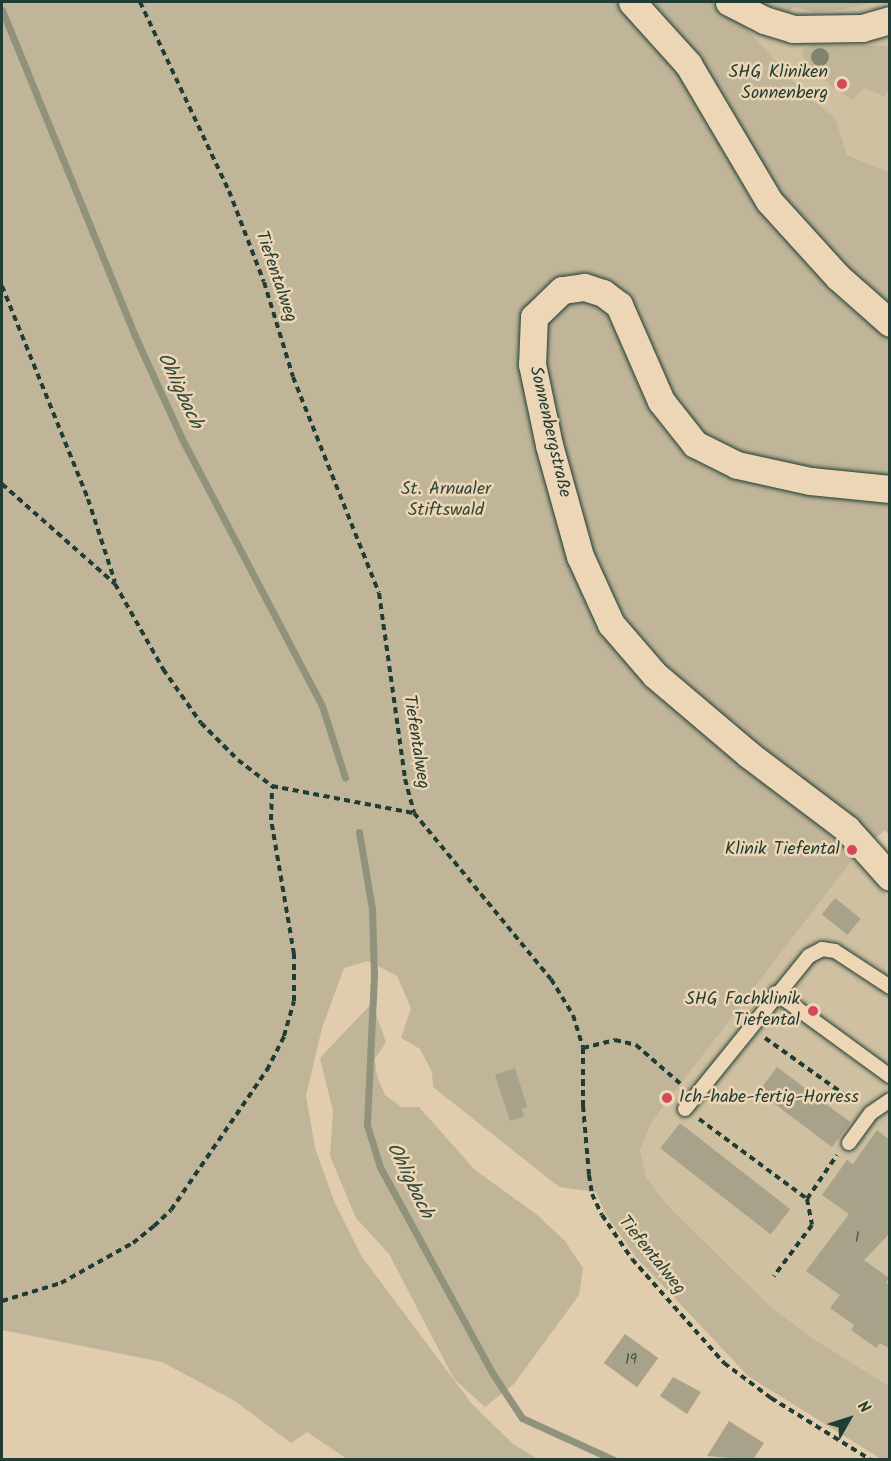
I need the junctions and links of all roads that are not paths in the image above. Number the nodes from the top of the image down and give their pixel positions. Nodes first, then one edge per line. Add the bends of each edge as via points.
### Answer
1 (632, 2) edge
2 (729, 2) edge
3 (883, 26) edge
4 (890, 323) edge
5 (890, 489) edge
6 (890, 877) edge
7 (890, 987) edge
8 (776, 993) junction
9 (890, 1076) edge
10 (890, 1100) edge
11 (685, 1109) road end
12 (849, 1143) dead end

1 - 4 street via 688,64 770,201 838,277
2 - 3 street via 793,29
5 - 6 street, Sonnenbergstraße via 810,481 737,465 695,444 661,401 619,305 603,293 584,287 562,290 534,317 531,363 549,445 580,556 612,624 655,675 748,754 840,822
7 - 8 lane via 846,956 822,949 800,964
8 - 9 lane
8 - 11 lane
10 - 12 lane via 871,1113

